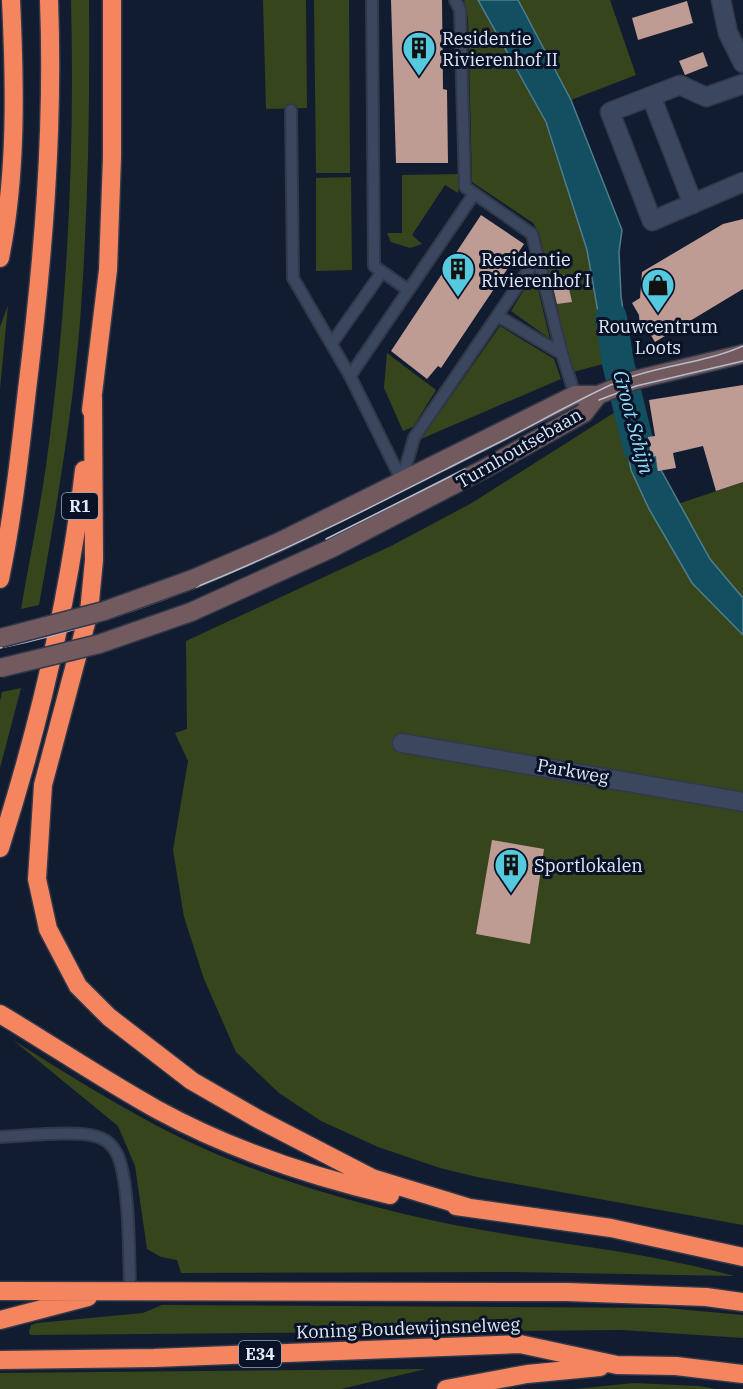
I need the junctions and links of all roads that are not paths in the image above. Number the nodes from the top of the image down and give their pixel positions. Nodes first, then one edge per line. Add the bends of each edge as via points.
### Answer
1 (11, 0) edge
2 (49, 0) edge
3 (112, 0) edge
4 (372, 0) edge
5 (455, 0) edge
6 (720, 0) edge
7 (743, 63) edge
8 (743, 84) edge
9 (651, 96) junction
10 (291, 110) dead end
11 (743, 182) edge
12 (474, 194) junction
13 (693, 204) junction
14 (538, 256) junction
15 (0, 258) edge
16 (382, 272) junction
17 (408, 290) junction
18 (498, 315) junction
19 (332, 343) junction
20 (562, 354) junction
21 (743, 354) edge
22 (350, 376) junction
23 (605, 392) junction
24 (575, 395) junction
25 (93, 397) junction
26 (402, 481) junction
27 (0, 579) edge
28 (0, 638) edge
29 (0, 668) edge
30 (402, 743) dead end
31 (743, 802) edge
32 (0, 848) edge
33 (0, 1014) edge
34 (0, 1137) edge
35 (467, 1207) junction
36 (743, 1257) edge
37 (0, 1291) edge
38 (108, 1292) junction
39 (130, 1292) junction
40 (743, 1302) edge
41 (0, 1320) edge
42 (0, 1360) edge
43 (617, 1365) junction
44 (743, 1374) edge
45 (446, 1389) edge

1 - 15 highway via 15,69 10,184
2 - 27 highway via 49,171 43,264 10,528
3 - 25 highway, R1 via 108,270
4 - 16 lane via 374,266
5 - 12 lane via 460,10 465,187
6 - 7 street via 728,33
8 - 9 street via 706,97 680,85
9 - 13 street
9 - 13 street via 610,112 652,221
10 - 19 lane via 293,278
11 - 13 street
12 - 14 lane via 532,234
12 - 17 lane
14 - 18 lane
14 - 20 lane
16 - 17 lane
16 - 19 lane
17 - 22 lane
18 - 20 lane
18 - 26 lane via 414,438
19 - 22 lane
20 - 24 lane
21 - 23 main road via 635,380
22 - 26 lane
23 - 24 main road, Turnhoutsebaan
23 - 29 main road, Turnhoutsebaan, bridge via 584,413 332,548 191,612 90,646
24 - 26 main road, Turnhoutsebaan
25 - 32 highway, R1 via 76,539 26,767
25 - 35 highway via 94,560 89,612 43,785 37,879 48,929 78,986 109,1017 192,1081 372,1178
26 - 28 main road, Turnhoutsebaan, bridge via 248,557 193,579 104,611
30 - 31 street, Parkweg
33 - 35 highway via 158,1110 261,1157 343,1184
34 - 39 lane via 86,1135 111,1145 121,1163
35 - 36 highway via 611,1228
37 - 38 highway
38 - 39 highway, Koning Boudewijnsnelweg
38 - 41 highway
39 - 40 highway, Koning Boudewijnsnelweg via 651,1294
42 - 43 highway, Koning Boudewijnsnelweg / E34 via 520,1344
43 - 44 highway, Koning Boudewijnsnelweg / E34 via 676,1366
43 - 45 highway via 527,1374

